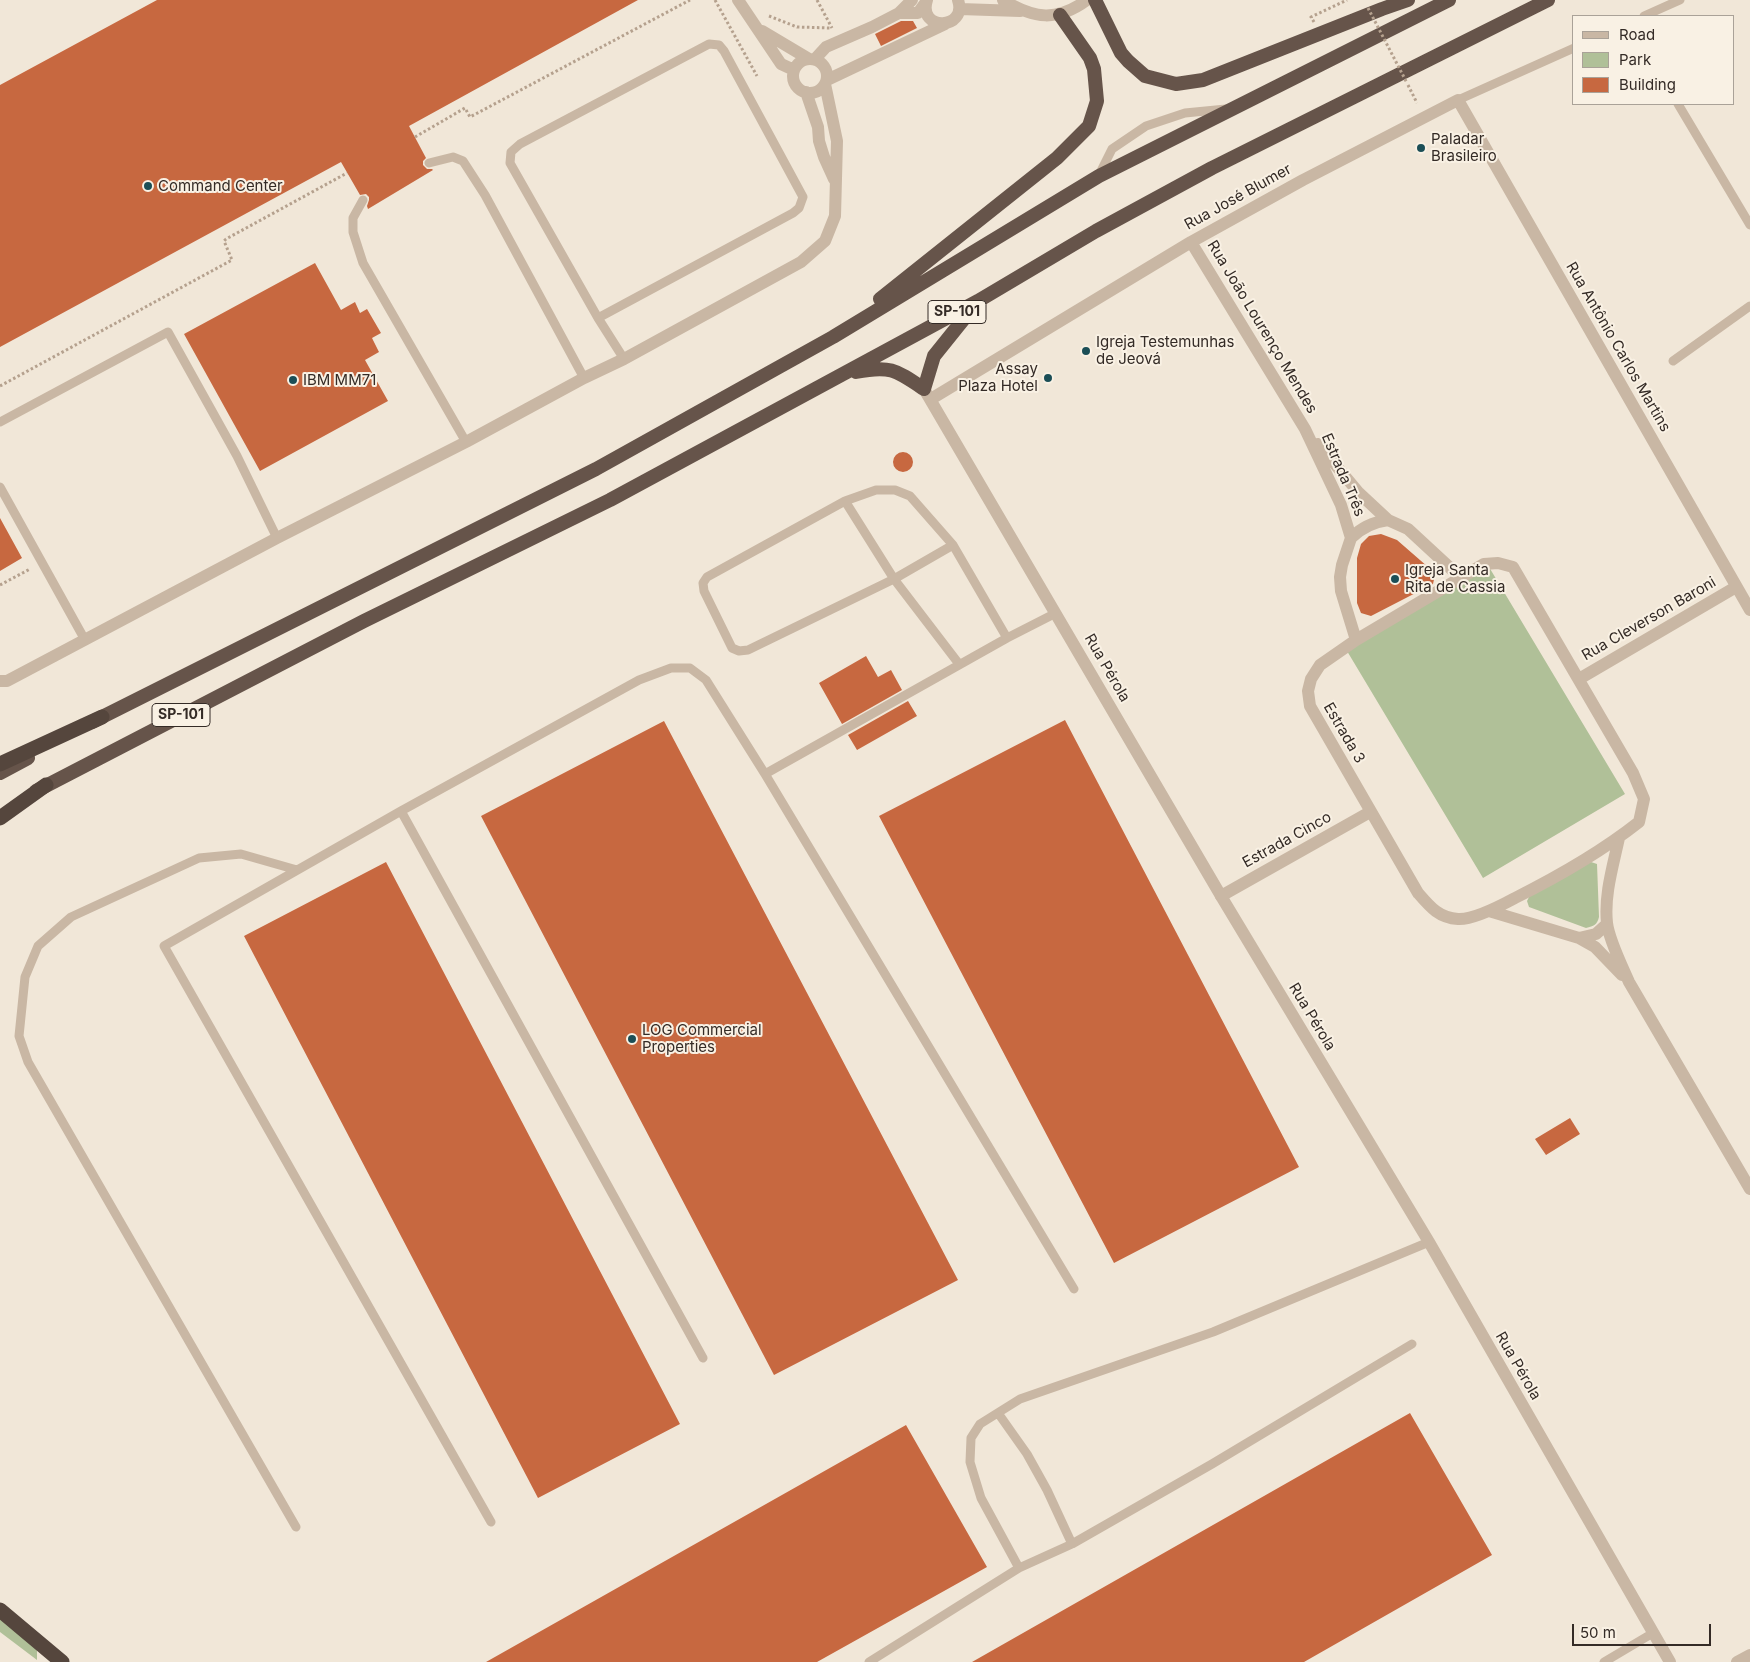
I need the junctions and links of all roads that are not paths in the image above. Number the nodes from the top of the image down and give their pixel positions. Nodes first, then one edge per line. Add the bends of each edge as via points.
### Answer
1 (738, 0) edge
2 (912, 0) edge
3 (1003, 0) edge
4 (1087, 0) edge
5 (1095, 0) edge
6 (1408, 0) edge
7 (1448, 0) edge
8 (1548, 0) edge
9 (1680, 0) edge
10 (927, 1) edge
11 (959, 4) edge
12 (1025, 11) junction
13 (899, 13) junction
14 (1060, 15) junction
15 (1646, 15) edge
16 (945, 24) junction
17 (759, 30) junction
18 (1572, 49) edge
19 (812, 59) junction
20 (794, 70) junction
21 (826, 82) junction
22 (806, 92) junction
23 (1458, 100) junction
24 (1679, 105) edge
25 (1231, 108) junction
26 (429, 163) dead end
27 (1099, 176) junction
28 (836, 184) junction
29 (363, 200) dead end
30 (1750, 226) edge
31 (1191, 242) junction
32 (978, 301) junction
33 (1750, 306) edge
34 (598, 318) junction
35 (833, 336) junction
36 (624, 359) junction
37 (1673, 361) dead end
38 (584, 378) junction
39 (829, 382) junction
40 (928, 394) junction
41 (0, 422) edge
42 (1305, 429) junction
43 (466, 442) junction
44 (0, 487) edge
45 (844, 502) junction
46 (1388, 520) junction
47 (277, 538) junction
48 (1351, 538) junction
49 (953, 545) junction
50 (1461, 578) junction
51 (894, 579) junction
52 (1736, 587) junction
53 (1750, 610) edge
54 (1056, 613) junction
55 (1007, 638) junction
56 (85, 640) junction
57 (1356, 640) junction
58 (959, 664) junction
59 (1579, 679) junction
60 (2, 682) edge
61 (102, 717) junction
62 (0, 764) edge
63 (0, 773) edge
64 (765, 774) junction
65 (46, 785) junction
66 (0, 811) edge
67 (400, 811) junction
68 (1370, 812) junction
69 (0, 818) edge
70 (1619, 838) junction
71 (298, 870) junction
72 (1221, 896) junction
73 (1489, 911) junction
74 (1607, 924) junction
75 (1579, 938) junction
76 (1629, 982) junction
77 (1750, 1189) edge
78 (1429, 1242) junction
79 (1074, 1289) dead end
80 (1412, 1344) dead end
81 (703, 1358) dead end
82 (998, 1413) junction
83 (491, 1522) dead end
84 (296, 1527) dead end
85 (1072, 1544) junction
86 (1019, 1568) junction
87 (0, 1610) edge
88 (1653, 1634) junction
89 (1750, 1655) edge
90 (62, 1662) edge
91 (869, 1662) edge
92 (1604, 1662) edge
93 (1670, 1662) edge
94 (1737, 1662) edge

1 - 17 street
2 - 13 street
3 - 12 street
4 - 14 street
5 - 6 highway via 1128,61 1146,76 1176,84 1203,80
7 - 25 highway, SP-101
8 - 32 highway, SP-101 via 1212,168 1096,231
9 - 15 lane
10 - 13 street via 918,13
10 - 16 street via 925,7 929,18
11 - 12 street
11 - 16 street via 955,19
12 - 14 street via 1037,15
13 - 19 street via 872,28 826,46
14 - 35 highway via 1094,69 1097,101 1090,126 1057,158
16 - 21 street
17 - 19 street
17 - 20 street via 781,64
18 - 23 lane, Rua José Blumer
19 - 20 street via 800,62
19 - 21 street via 823,65
20 - 22 street via 796,86
21 - 22 street via 816,91
21 - 28 street via 837,141
22 - 28 street via 824,157
23 - 31 street, Rua José Blumer
23 - 52 street, Rua Antônio Carlos Martins
24 - 30 lane
25 - 27 highway, SP-101
25 - 27 lane via 1185,113 1146,126 1112,148
26 - 38 lane via 453,157 463,161 485,195
27 - 35 highway, SP-101
28 - 36 street via 835,216 824,241 800,262
29 - 43 lane via 352,218 363,263
31 - 40 street, Rua José Blumer
31 - 42 street, Rua João Lourenço Mendes
32 - 39 highway, SP-101
32 - 40 highway via 934,356
33 - 37 lane
34 - 34 lane via 799,208 803,197 719,45 709,44 520,144 511,152 510,163
34 - 36 lane
35 - 61 highway, SP-101 via 596,469
36 - 38 street
38 - 43 street
39 - 40 highway via 855,373 890,369 903,374
39 - 65 highway, SP-101 via 610,500 364,621
40 - 54 street, Rua Pérola
41 - 47 lane via 168,332 237,456
42 - 46 street, Estrada Três via 1359,493
42 - 48 street, Estrada Três via 1331,481
43 - 47 street
44 - 56 lane
45 - 49 lane via 876,490 895,490 910,496
45 - 51 lane
45 - 51 lane via 708,577 703,583 732,648 748,650
46 - 48 street, Estrada Três via 1360,529
46 - 50 street, Estrada Três via 1408,529
47 - 56 street
48 - 57 street, Estrada Três via 1340,577
49 - 51 lane
49 - 55 lane
50 - 57 street, Estrada 3
50 - 59 street, Estrada 3 via 1484,564 1513,567
51 - 58 lane
52 - 53 street, Rua Antônio Carlos Martins
52 - 59 street, Rua Cleverson Baroni
54 - 55 lane
54 - 72 street, Rua Pérola
55 - 58 lane
56 - 60 street
57 - 68 street, Estrada 3 via 1320,665 1308,691 1310,706
58 - 64 lane
59 - 70 street, Estrada 3 via 1644,798 1639,822
61 - 62 highway
61 - 63 highway, SP-101
64 - 67 lane via 706,680 690,668 671,668 639,680
64 - 79 lane
65 - 66 highway, SP-101
65 - 69 highway
67 - 71 lane
67 - 81 lane
68 - 72 street, Estrada Cinco
68 - 73 street, Estrada 3 via 1418,894 1436,913 1459,919
70 - 73 street, Estrada 3 via 1558,876
70 - 74 street via 1607,892
71 - 83 lane via 164,946
71 - 84 lane via 241,854 199,858 71,917 38,946 25,977 19,1036 28,1062
72 - 78 street, Rua Pérola
73 - 75 street
74 - 75 street via 1596,934
74 - 76 street
75 - 76 street via 1595,947
76 - 77 street
78 - 82 lane via 1213,1332 1020,1399
78 - 88 street, Rua Pérola
80 - 85 lane
82 - 85 lane via 1027,1454
82 - 86 lane via 980,1424 971,1438 970,1462 981,1498
85 - 86 lane
86 - 91 lane
87 - 90 highway
88 - 92 lane
88 - 93 street, Rua Pérola
89 - 94 street

